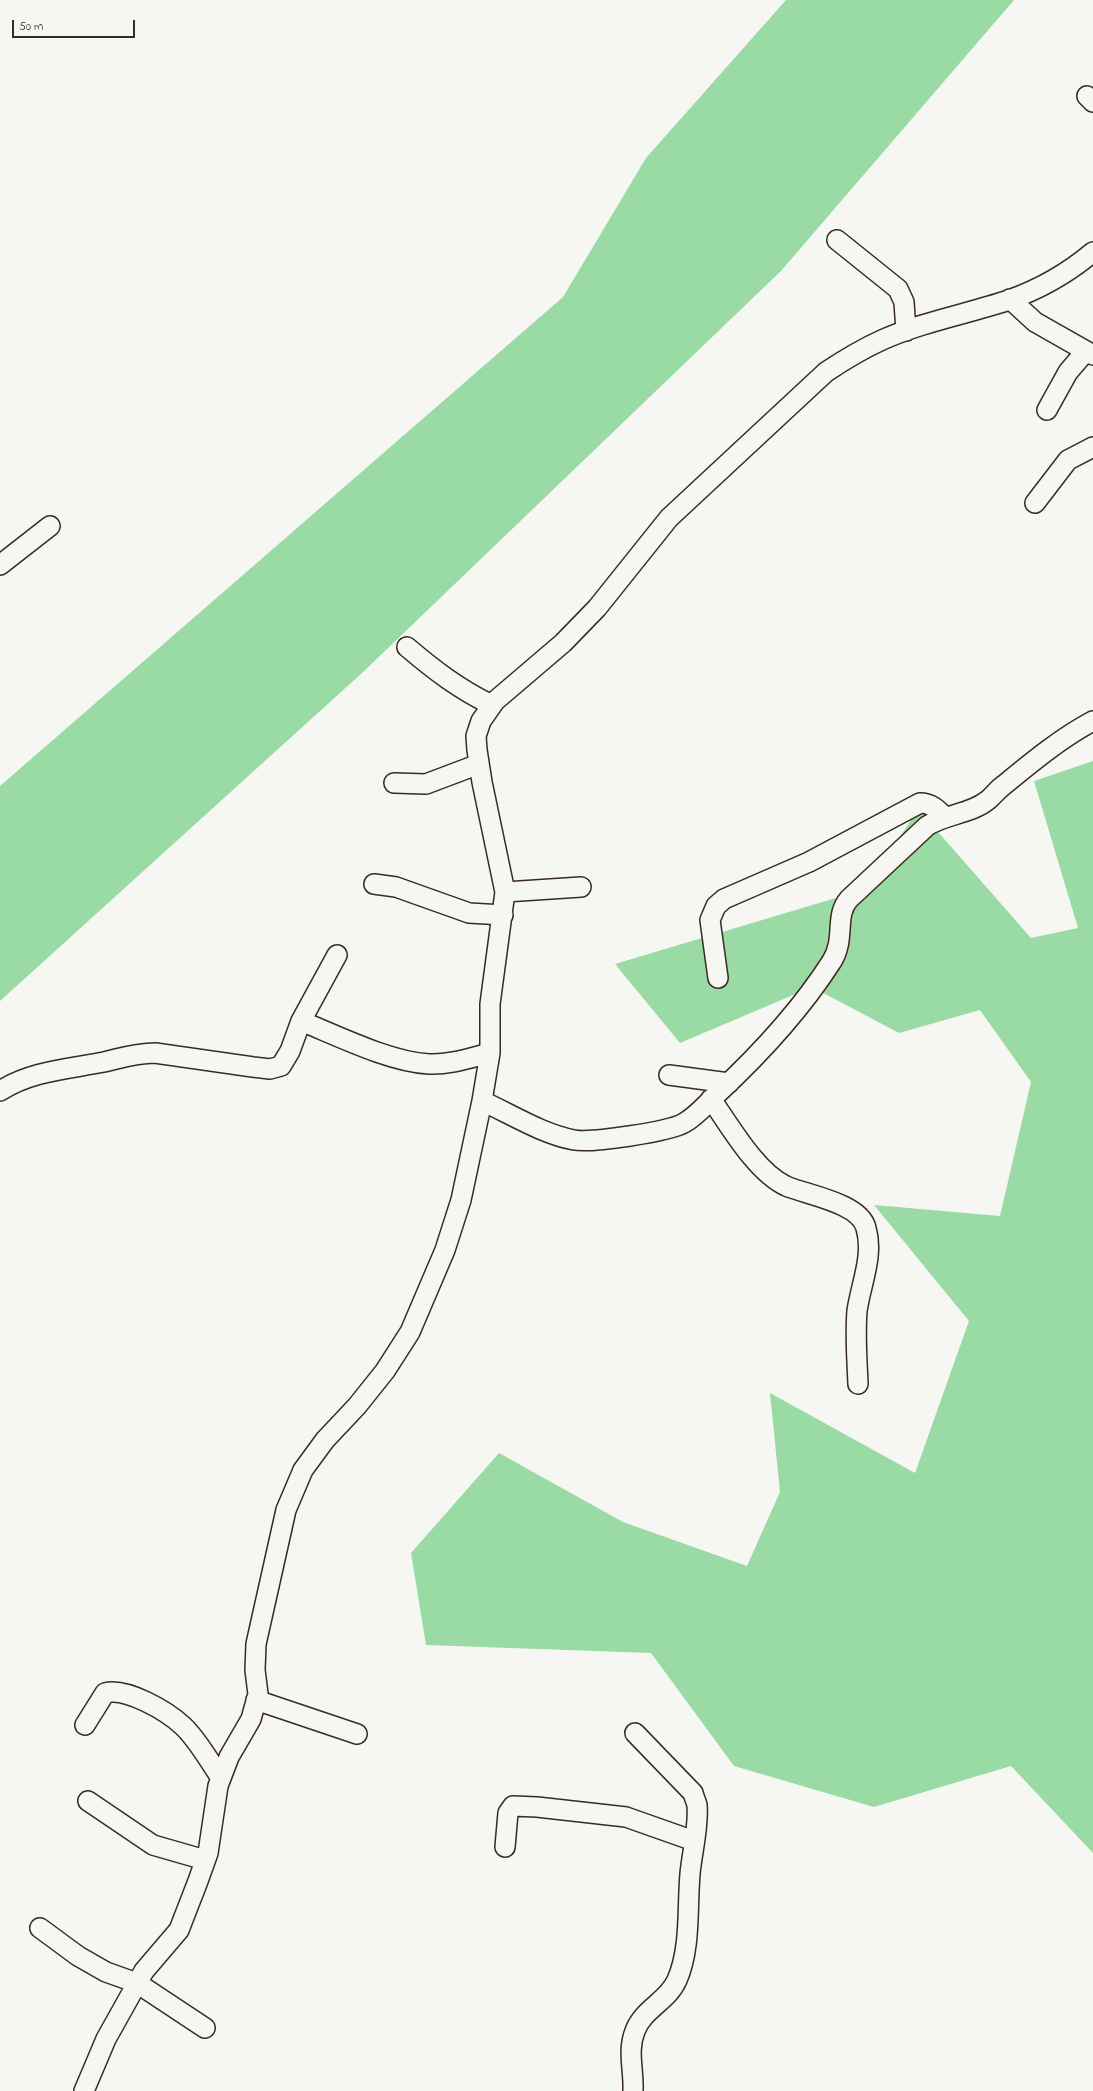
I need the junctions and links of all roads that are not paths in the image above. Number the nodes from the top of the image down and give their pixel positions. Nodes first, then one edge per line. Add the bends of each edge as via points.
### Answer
1 (837, 240) dead end
2 (1093, 252) edge
3 (1010, 299) junction
4 (906, 331) junction
5 (1090, 353) edge
6 (1047, 410) dead end
7 (1093, 447) edge
8 (1035, 503) dead end
9 (50, 526) dead end
10 (0, 565) edge
11 (407, 647) dead end
12 (492, 705) junction
13 (1093, 721) edge
14 (479, 764) junction
15 (394, 783) dead end
16 (945, 817) junction
17 (374, 884) dead end
18 (581, 887) dead end
19 (505, 892) junction
20 (503, 915) junction
21 (337, 955) dead end
22 (718, 978) dead end
23 (301, 1022) junction
24 (490, 1053) junction
25 (669, 1075) dead end
26 (729, 1083) junction
27 (0, 1090) edge
28 (711, 1099) junction
29 (482, 1101) junction
30 (858, 1384) dead end
31 (256, 1700) junction
32 (85, 1725) dead end
33 (635, 1733) dead end
34 (357, 1734) dead end
35 (221, 1778) junction
36 (88, 1801) dead end
37 (694, 1841) junction
38 (505, 1847) dead end
39 (205, 1860) junction
40 (40, 1928) dead end
41 (137, 1983) junction
42 (205, 2028) dead end
43 (84, 2091) edge
44 (633, 2091) edge

1 - 4 street via 898,289 904,302
2 - 3 street via 1055,279
3 - 4 street
3 - 5 street via 1035,322
4 - 12 street via 881,340 826,372 669,518 597,608 563,644
5 - 6 street via 1068,372
7 - 8 street via 1068,460
9 - 10 street
11 - 12 street via 436,672 469,694
12 - 14 street via 481,721 476,736
13 - 16 street via 1060,742 1002,786 988,800 977,807
14 - 15 street via 426,784
14 - 19 street
16 - 22 street via 934,806 920,803 809,862 724,899 716,906 710,920
16 - 26 street via 927,826 844,905 841,911 841,938 823,975 782,1030
17 - 20 street via 396,887 469,913
18 - 19 street
19 - 20 street
20 - 24 street via 490,1004
21 - 23 street
23 - 24 street via 377,1051 418,1063 451,1062
23 - 27 street via 281,1066 270,1069 140,1052 105,1062 28,1077
24 - 29 street
25 - 26 street
26 - 28 street
28 - 29 street via 696,1115 671,1128 616,1138 583,1140 565,1138 548,1132
28 - 30 street via 747,1150 778,1181 829,1200 862,1218 866,1227 869,1255 860,1293 855,1335
29 - 31 street via 461,1200 445,1250 410,1332 385,1372 325,1440 303,1470 286,1510 256,1644
31 - 34 street
31 - 35 street via 251,1719 229,1757
32 - 35 street via 105,1693 121,1692 172,1717 184,1726
33 - 37 street via 693,1793 697,1803
35 - 39 street
36 - 39 street via 153,1845
37 - 38 street via 626,1817 512,1806 508,1813
37 - 44 street via 685,1952 677,1980 669,1993 643,2017 635,2030 631,2053
39 - 41 street via 179,1930
40 - 41 street via 90,1964
41 - 42 street
41 - 43 street via 106,2039

